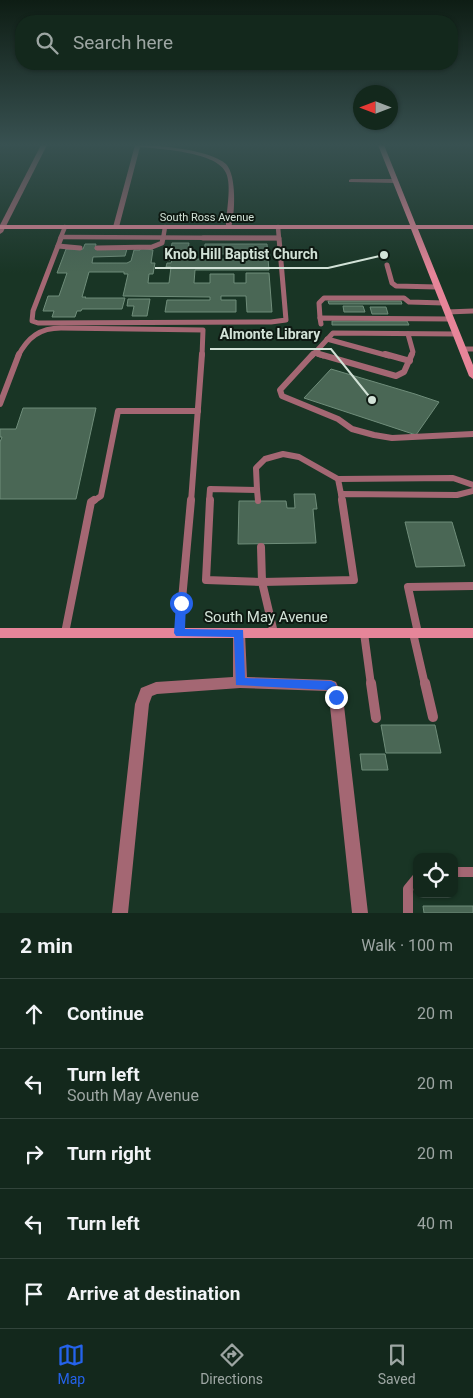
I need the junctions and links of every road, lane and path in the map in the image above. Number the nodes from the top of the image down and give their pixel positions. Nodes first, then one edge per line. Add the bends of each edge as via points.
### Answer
1 (22, 188) edge
2 (127, 188) edge
3 (230, 188) edge
4 (398, 188) edge
5 (65, 227) junction
6 (116, 227) junction
7 (166, 227) junction
8 (229, 227) junction
9 (413, 227) junction
10 (473, 227) edge
11 (278, 228) junction
12 (1, 229) edge
13 (61, 237) junction
14 (164, 238) junction
15 (278, 238) junction
16 (58, 246) junction
17 (80, 248) dead end
18 (97, 248) dead end
19 (387, 265) dead end
20 (437, 287) junction
21 (410, 302) junction
22 (444, 303) junction
23 (473, 312) edge
24 (449, 315) junction
25 (413, 318) junction
26 (408, 334) junction
27 (457, 334) junction
28 (327, 339) junction
29 (462, 349) junction
30 (473, 349) edge
31 (314, 353) junction
32 (410, 361) junction
33 (472, 370) edge
34 (0, 404) edge
35 (198, 412) junction
36 (473, 434) edge
37 (338, 479) junction
38 (473, 485) edge
39 (257, 490) junction
40 (473, 490) edge
41 (341, 494) junction
42 (258, 501) dead end
43 (260, 547) dead end
44 (262, 582) junction
45 (473, 586) edge
46 (64, 632) junction
47 (179, 633) junction
48 (239, 633) junction
49 (274, 633) junction
50 (364, 633) junction
51 (416, 633) junction
52 (473, 633) edge
53 (0, 635) edge
54 (240, 682) junction
55 (433, 717) dead end
56 (376, 718) dead end
57 (458, 872) edge
58 (473, 872) edge
59 (413, 880) edge
60 (120, 913) edge
61 (360, 913) edge
62 (408, 913) edge

1 - 12 street
2 - 6 street
3 - 8 street
4 - 9 main road
5 - 6 main road, South Ross Avenue
5 - 12 main road, South Ross Avenue
5 - 13 lane
6 - 7 main road, South Ross Avenue
7 - 8 main road, South Ross Avenue
7 - 14 lane
8 - 11 main road, South Ross Avenue
9 - 10 main road, South Ross Avenue
9 - 11 main road, South Ross Avenue
9 - 20 main road
11 - 15 lane
13 - 14 lane
13 - 16 lane
14 - 15 lane
14 - 18 lane via 162,243 152,247
15 - 16 lane via 287,316 286,320 271,322 32,321
16 - 17 lane
19 - 20 lane via 396,286
20 - 22 main road
21 - 22 lane
21 - 25 lane
21 - 25 lane via 404,298 324,298 319,303 320,321
22 - 24 main road
23 - 24 lane
24 - 25 lane
24 - 27 main road
26 - 27 lane
26 - 28 lane via 333,333
26 - 32 lane via 413,352
27 - 29 main road
28 - 31 lane
28 - 32 lane
29 - 30 lane
29 - 33 main road
31 - 32 lane via 390,376 400,375
31 - 36 lane via 280,390 282,396 338,419 352,429 374,435 392,438
34 - 35 lane via 23,346 38,331 61,328 202,330
35 - 46 lane via 118,411 101,496 91,502
35 - 47 lane
37 - 38 lane via 453,478
37 - 39 lane via 299,457 282,454 265,459 256,468
37 - 41 lane
39 - 42 lane
39 - 44 lane via 210,489 206,580
40 - 41 lane via 457,495
41 - 44 lane via 354,580
43 - 44 lane
44 - 49 lane
45 - 51 lane via 408,587
46 - 47 main road, South May Avenue
46 - 53 main road, South May Avenue
47 - 48 main road, South May Avenue
48 - 49 main road, South May Avenue
48 - 54 street
49 - 50 main road, South May Avenue
50 - 51 main road, South May Avenue
50 - 56 lane
51 - 52 main road, South May Avenue
51 - 55 lane
54 - 60 street via 156,688 146,692 142,704
54 - 61 street via 331,686 336,697
57 - 58 lane
59 - 62 lane via 406,897

